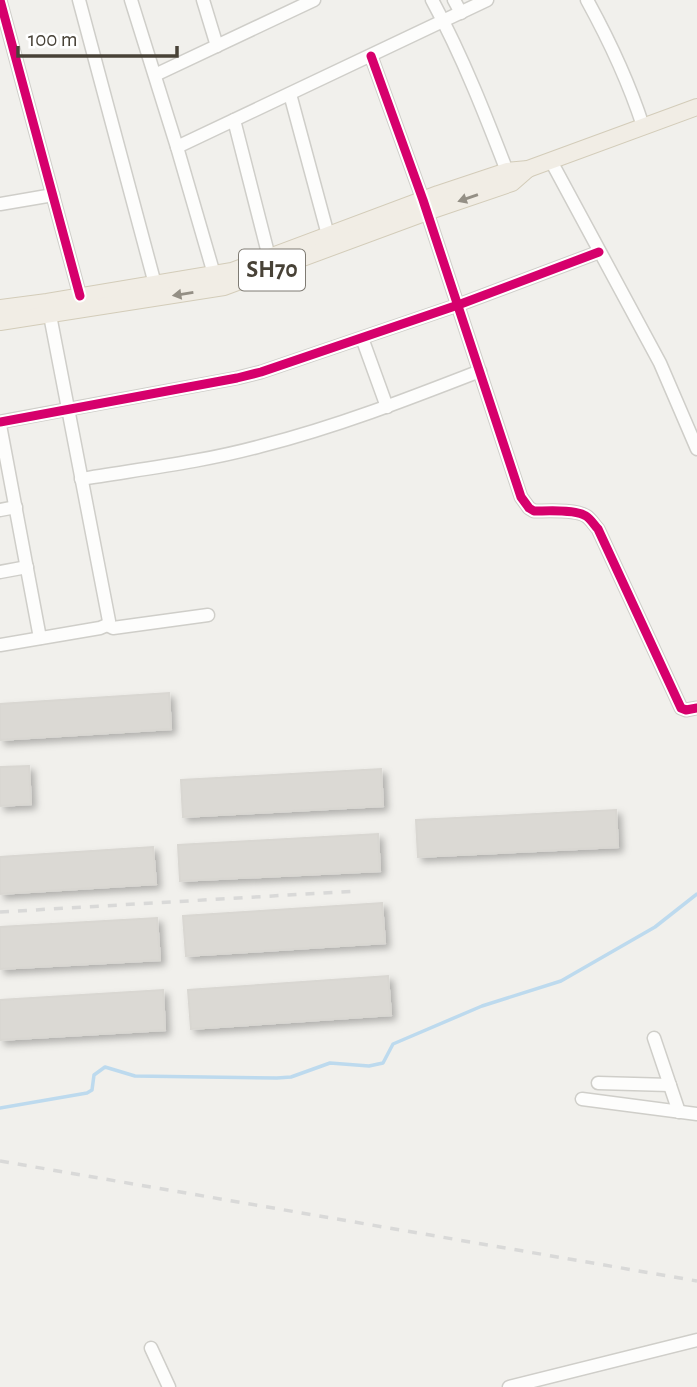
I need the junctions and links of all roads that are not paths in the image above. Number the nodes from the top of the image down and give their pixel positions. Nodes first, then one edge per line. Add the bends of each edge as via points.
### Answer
1 (0, 0) edge
2 (79, 0) edge
3 (131, 0) edge
4 (204, 0) edge
5 (314, 0) edge
6 (432, 0) edge
7 (454, 0) edge
8 (487, 0) edge
9 (587, 0) edge
10 (461, 13) junction
11 (444, 22) junction
12 (217, 46) junction
13 (371, 56) junction
14 (155, 75) junction
15 (290, 94) junction
16 (697, 107) edge
17 (234, 120) junction
18 (643, 126) junction
19 (177, 147) junction
20 (551, 161) junction
21 (510, 177) junction
22 (53, 195) junction
23 (0, 204) edge
24 (425, 206) junction
25 (328, 235) junction
26 (599, 252) junction
27 (269, 257) junction
28 (216, 281) junction
29 (155, 284) junction
30 (80, 296) junction
31 (458, 305) junction
32 (0, 308) edge
33 (49, 308) junction
34 (0, 322) edge
35 (362, 338) junction
36 (480, 371) junction
37 (387, 407) junction
38 (68, 409) junction
39 (0, 423) edge
40 (697, 449) edge
41 (81, 479) junction
42 (16, 508) junction
43 (0, 510) edge
44 (27, 567) junction
45 (0, 572) edge
46 (208, 615) dead end
47 (107, 625) junction
48 (40, 638) junction
49 (0, 645) edge
50 (697, 708) edge
51 (654, 1038) dead end
52 (598, 1083) dead end
53 (670, 1085) junction
54 (582, 1099) dead end
55 (679, 1112) junction
56 (697, 1114) edge
57 (697, 1340) edge
58 (151, 1348) dead end
59 (169, 1387) edge
60 (509, 1387) edge

1 - 22 street
2 - 29 street
3 - 14 street
4 - 12 street
5 - 12 street
6 - 11 street
7 - 10 street
8 - 10 street
9 - 18 street
10 - 11 street
11 - 13 street
11 - 21 street
12 - 14 street
13 - 15 street
13 - 24 street
14 - 19 street
15 - 17 street
15 - 25 street
16 - 18 main road, SH70
17 - 19 street
17 - 27 street
18 - 20 main road, SH70
19 - 28 street
20 - 21 main road, SH70
20 - 26 street
21 - 24 main road, SH70
22 - 23 street
22 - 30 street
24 - 25 main road, SH70
24 - 28 main road, SH70 via 237,283
24 - 31 street
25 - 27 main road, SH70
26 - 31 street
26 - 40 street via 660,363
27 - 28 main road, SH70
28 - 29 main road, SH70
28 -> 33 main road, SH70
29 - 30 main road, SH70
30 - 33 main road, SH70
31 - 35 street
31 - 36 street
32 - 33 main road, SH70
33 - 34 main road, SH70
33 - 38 street
35 - 37 street
35 - 38 street via 237,379
36 - 37 street
36 - 50 street via 525,504 534,511 578,513 592,521 681,708
37 - 41 street via 262,446
38 - 39 street
38 - 41 street
39 - 42 street
41 - 47 street
42 - 43 street
42 - 44 street
44 - 45 street
44 - 48 street
46 - 47 street via 113,628
47 - 48 street
48 - 49 street
51 - 53 street
52 - 53 street
53 - 55 street
54 - 55 street
55 - 56 street
57 - 60 street
58 - 59 street

